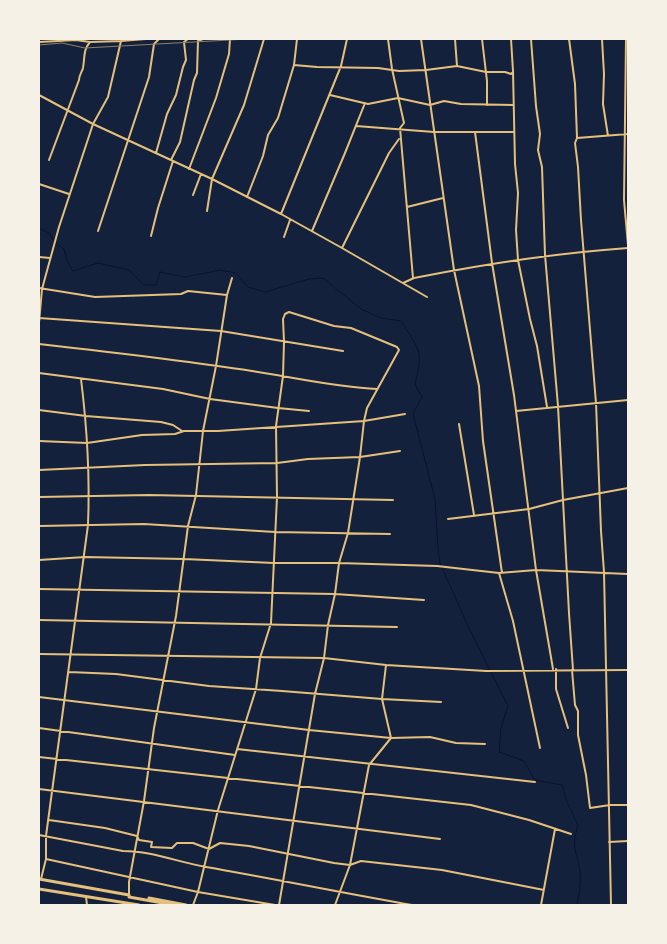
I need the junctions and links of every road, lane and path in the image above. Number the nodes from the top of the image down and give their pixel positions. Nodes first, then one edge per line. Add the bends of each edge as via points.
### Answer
1 (137, 39) edge
2 (146, 39) edge
3 (159, 39) edge
4 (188, 39) edge
5 (203, 39) edge
6 (230, 39) edge
7 (264, 39) edge
8 (297, 39) edge
9 (347, 39) edge
10 (388, 39) edge
11 (421, 39) edge
12 (454, 39) edge
13 (482, 39) edge
14 (511, 39) edge
15 (531, 39) edge
16 (569, 39) edge
17 (602, 39) edge
18 (626, 39) edge
19 (46, 40) edge
20 (76, 40) edge
21 (106, 40) edge
22 (39, 42) edge
23 (90, 42) junction
24 (121, 42) junction
25 (294, 65) junction
26 (341, 66) junction
27 (457, 66) junction
28 (392, 69) junction
29 (426, 70) junction
30 (513, 71) junction
31 (486, 72) junction
32 (39, 95) edge
33 (330, 95) junction
34 (398, 98) junction
35 (365, 103) junction
36 (430, 105) junction
37 (487, 105) junction
38 (513, 105) junction
39 (68, 109) junction
40 (93, 124) junction
41 (356, 126) junction
42 (400, 128) junction
43 (434, 132) junction
44 (475, 132) junction
45 (514, 132) junction
46 (624, 134) junction
47 (628, 134) edge
48 (608, 136) junction
49 (400, 138) junction
50 (577, 138) junction
51 (129, 140) junction
52 (156, 153) junction
53 (49, 160) dead end
54 (172, 161) junction
55 (189, 169) junction
56 (201, 174) junction
57 (212, 179) junction
58 (39, 184) edge
59 (69, 194) junction
60 (193, 195) dead end
61 (247, 197) junction
62 (443, 198) junction
63 (408, 207) junction
64 (206, 210) dead end
65 (281, 214) junction
66 (290, 220) junction
67 (98, 230) dead end
68 (312, 231) junction
69 (151, 236) dead end
70 (284, 237) dead end
71 (628, 246) edge
72 (342, 248) junction
73 (584, 251) junction
74 (545, 255) junction
75 (39, 257) edge
76 (50, 258) junction
77 (518, 260) junction
78 (492, 263) junction
79 (454, 270) junction
80 (232, 278) dead end
81 (414, 278) junction
82 (628, 278) edge
83 (403, 283) junction
84 (40, 289) edge
85 (628, 290) edge
86 (227, 295) junction
87 (427, 297) dead end
88 (39, 318) edge
89 (39, 323) edge
90 (221, 331) junction
91 (284, 342) junction
92 (39, 344) edge
93 (343, 351) dead end
94 (216, 366) junction
95 (39, 372) edge
96 (283, 376) junction
97 (81, 379) junction
98 (376, 390) junction
99 (210, 399) junction
100 (628, 400) edge
101 (596, 402) junction
102 (558, 406) junction
103 (547, 407) junction
104 (278, 408) junction
105 (39, 410) edge
106 (309, 411) dead end
107 (516, 411) junction
108 (405, 414) dead end
109 (86, 416) junction
110 (364, 421) junction
111 (459, 424) dead end
112 (276, 426) junction
113 (184, 431) junction
114 (203, 431) junction
115 (39, 440) edge
116 (87, 442) junction
117 (400, 451) dead end
118 (360, 458) junction
119 (277, 463) junction
120 (198, 465) junction
121 (88, 467) junction
122 (39, 470) edge
123 (628, 488) edge
124 (599, 494) junction
125 (196, 495) junction
126 (89, 496) junction
127 (39, 497) edge
128 (277, 497) junction
129 (353, 498) junction
130 (393, 500) dead end
131 (563, 500) junction
132 (529, 509) junction
133 (494, 512) junction
134 (474, 515) junction
135 (448, 519) dead end
136 (88, 525) junction
137 (39, 526) edge
138 (188, 526) junction
139 (275, 532) junction
140 (348, 534) junction
141 (390, 534) dead end
142 (85, 556) junction
143 (184, 559) junction
144 (39, 560) edge
145 (274, 563) junction
146 (339, 563) junction
147 (536, 570) junction
148 (567, 571) junction
149 (604, 572) junction
150 (501, 573) junction
151 (628, 574) edge
152 (39, 589) edge
153 (81, 589) junction
154 (179, 591) junction
155 (272, 593) junction
156 (335, 594) junction
157 (424, 600) dead end
158 (39, 620) edge
159 (76, 620) junction
160 (174, 621) junction
161 (271, 623) junction
162 (328, 625) junction
163 (397, 627) dead end
164 (39, 654) edge
165 (70, 654) junction
166 (168, 656) junction
167 (260, 658) junction
168 (324, 658) junction
169 (386, 665) junction
170 (524, 669) junction
171 (555, 669) junction
172 (573, 670) junction
173 (605, 670) junction
174 (628, 670) edge
175 (69, 672) junction
176 (164, 681) junction
177 (256, 689) junction
178 (315, 694) junction
179 (39, 697) edge
180 (382, 699) junction
181 (65, 700) junction
182 (441, 702) dead end
183 (158, 711) junction
184 (245, 722) junction
185 (39, 728) edge
186 (568, 728) dead end
187 (309, 730) junction
188 (61, 731) junction
189 (391, 738) junction
190 (152, 744) junction
191 (485, 744) dead end
192 (540, 748) dead end
193 (237, 749) junction
194 (235, 755) junction
195 (39, 757) edge
196 (305, 757) junction
197 (57, 759) junction
198 (369, 765) junction
199 (148, 770) junction
200 (228, 779) junction
201 (535, 782) dead end
202 (299, 787) junction
203 (39, 789) edge
204 (52, 791) junction
205 (362, 794) junction
206 (144, 801) junction
207 (628, 805) edge
208 (610, 806) junction
209 (218, 810) junction
210 (49, 820) junction
211 (294, 820) junction
212 (356, 828) junction
213 (556, 829) junction
214 (571, 834) dead end
215 (39, 835) edge
216 (46, 836) junction
217 (137, 836) junction
218 (440, 839) dead end
219 (628, 841) edge
220 (609, 842) junction
221 (209, 849) junction
222 (136, 851) junction
223 (288, 853) junction
224 (46, 859) junction
225 (350, 865) junction
226 (204, 866) junction
227 (131, 876) junction
228 (40, 879) edge
229 (283, 880) junction
230 (39, 889) edge
231 (544, 890) junction
232 (198, 892) junction
233 (340, 892) junction
234 (129, 896) junction
235 (86, 897) junction
236 (129, 904) junction
237 (87, 905) edge
238 (134, 905) edge
239 (138, 905) edge
240 (174, 905) edge
241 (186, 905) edge
242 (193, 905) edge
243 (275, 905) edge
244 (279, 905) edge
245 (335, 905) edge
246 (412, 905) edge
247 (541, 905) edge
248 (611, 905) edge

1 - 2 street
1 - 24 street
3 - 51 street via 154,44 149,77
4 - 52 street via 184,42 186,60
5 - 54 street via 198,41 197,73 180,142
6 - 55 street via 216,98
7 - 57 street via 244,105
8 - 25 street
9 - 26 street
10 - 28 street
11 - 29 street
12 - 27 street
13 - 31 street
14 - 30 street
15 - 74 street via 540,134 538,150 542,167
16 - 50 street
17 - 48 street via 603,104
18 - 46 street
19 - 20 street
19 - 22 street
20 - 23 street
21 - 23 street
21 - 24 street
23 - 39 street via 85,48 83,70
24 - 40 street via 108,97
25 - 26 street
25 - 61 street via 278,118 268,135
26 - 28 street
26 - 33 street
27 - 29 street
27 - 31 street
28 - 29 street
28 - 34 street
29 - 36 street
30 - 31 street via 511,74
30 - 38 street
31 - 37 street
32 - 39 street
33 - 35 street
33 - 65 street
34 - 35 street
34 - 36 street
34 - 42 street via 404,123
35 - 41 street
36 - 37 street via 444,101
36 - 43 street
37 - 38 street
38 - 45 street
39 - 40 street
39 - 53 street
40 - 51 street
40 - 59 street
41 - 42 street
41 - 68 street
42 - 43 street
42 - 49 street
43 - 44 street
43 - 62 street
44 - 45 street
44 - 78 street
45 - 77 street
46 - 47 street
46 - 48 street
46 - 71 street
48 - 50 street
49 - 63 street
49 - 72 street via 389,153
50 - 73 street
51 - 52 street
51 - 67 street
52 - 54 street
54 - 55 street
54 - 69 street
55 - 56 street
56 - 57 street
56 - 60 street
57 - 61 street
57 - 64 street
58 - 59 street
59 - 76 street
61 - 65 street
62 - 63 street
62 - 79 street
63 - 81 street
65 - 66 street
66 - 68 street
66 - 70 street
68 - 72 street
71 - 73 street
72 - 83 street
73 - 74 street
73 - 101 street
74 - 77 street
74 - 102 street
75 - 76 street
76 - 84 street
77 - 78 street
77 - 103 street
78 - 79 street
78 - 107 street
79 - 81 street
79 - 133 street via 479,386 483,441
80 - 86 street
81 - 83 street
82 - 85 street
83 - 87 street
84 - 86 street via 95,297 181,294 188,291
84 - 88 street
86 - 90 street
88 - 89 street
88 - 90 street
90 - 91 street
90 - 94 street
91 - 93 street
91 - 96 street
91 - 98 street via 284,316 292,313 351,328 397,347 399,350
92 - 94 street
94 - 96 street
94 - 99 street
95 - 97 street
96 - 98 street
96 - 104 street
97 - 99 street via 163,389
97 - 109 street
98 - 110 street
99 - 104 street
99 - 114 street
100 - 101 street
101 - 102 street
101 - 124 street
102 - 103 street
102 - 131 street
103 - 107 street
104 - 106 street
104 - 112 street
105 - 109 street
107 - 132 street
108 - 110 street
109 - 113 street via 161,422
109 - 116 street
110 - 112 street
110 - 118 street
111 - 134 street
112 - 114 street
112 - 119 street
113 - 114 street
113 - 116 street
114 - 120 street
115 - 116 street
116 - 121 street
117 - 118 street
118 - 119 street via 308,458
118 - 129 street
119 - 120 street
119 - 128 street
120 - 121 street
120 - 125 street
121 - 122 street
121 - 126 street
123 - 124 street
124 - 131 street
124 - 149 street
125 - 126 street
125 - 128 street
125 - 138 street
126 - 127 street
126 - 136 street
128 - 129 street
128 - 139 street
129 - 130 street
129 - 140 street
131 - 132 street
131 - 148 street
132 - 133 street
132 - 147 street
133 - 134 street
133 - 150 street
134 - 135 street
136 - 137 street
136 - 138 street
136 - 142 street
138 - 139 street
138 - 143 street
139 - 140 street
139 - 145 street
140 - 141 street
140 - 146 street
142 - 143 street
142 - 144 street
142 - 153 street
143 - 145 street
143 - 154 street
145 - 146 street
145 - 155 street
146 - 150 street
146 - 156 street
147 - 148 street
147 - 150 street
147 - 171 street
148 - 149 street
148 - 172 street
149 - 151 street
149 - 173 street
150 - 170 street
152 - 153 street
153 - 154 street
153 - 159 street
154 - 155 street
154 - 160 street
155 - 156 street
155 - 161 street
156 - 157 street
156 - 162 street
158 - 159 street
159 - 160 street
159 - 165 street
160 - 161 street
160 - 166 street
161 - 162 street
161 - 167 street
162 - 163 street
162 - 168 street
164 - 165 street
165 - 166 street
165 - 175 street
166 - 167 street
166 - 176 street
167 - 168 street
167 - 177 street
168 - 169 street
168 - 178 street
169 - 170 street
169 - 180 street
170 - 171 street
170 - 192 street
171 - 172 street
171 - 186 street via 556,689
172 - 173 street
172 - 208 street via 578,735 590,808
173 - 174 street
173 - 208 street
175 - 176 street
175 - 181 street
176 - 177 street
176 - 183 street
177 - 178 street
177 - 184 street
178 - 180 street
178 - 187 street
179 - 181 street
180 - 182 street
180 - 189 street
181 - 183 street
181 - 188 street
183 - 184 street
183 - 190 street
184 - 187 street
184 - 193 street
185 - 188 street
187 - 189 street
187 - 196 street
188 - 190 street
188 - 197 street
189 - 191 street via 430,737 456,743
189 - 198 street
190 - 194 street
190 - 199 street
193 - 194 street
193 - 196 street
194 - 200 street
195 - 197 street
196 - 198 street
196 - 202 street
197 - 199 street
197 - 204 street
198 - 201 street
198 - 205 street
199 - 200 street
199 - 206 street
200 - 202 street
200 - 209 street
202 - 205 street
202 - 211 street
203 - 204 street
204 - 206 street
204 - 210 street
205 - 212 street
205 - 213 street via 471,805
206 - 209 street
206 - 217 street
207 - 208 street
208 - 220 street
209 - 211 street
209 - 221 street
210 - 216 street
210 - 217 street
211 - 212 street
211 - 223 street
212 - 218 street
212 - 225 street
213 - 214 street
213 - 231 street
215 - 216 street
216 - 222 street
216 - 224 street
217 - 221 street via 139,840 152,842 151,847 172,848 177,843 193,843
217 - 222 street
219 - 220 street
220 - 248 street
221 - 223 street via 220,843
221 - 226 street
222 - 226 street
222 - 227 street
223 - 225 street
223 - 229 street
224 - 227 street
224 - 228 street
225 - 231 street via 361,861 442,870
225 - 233 street
226 - 229 street
226 - 232 street
227 - 232 street
227 - 234 street
228 - 234 highway
229 - 233 street
229 - 244 street
230 - 235 highway
231 - 247 street
232 - 242 street
232 - 243 street
233 - 245 street
233 - 246 street
234 - 240 highway
234 - 241 highway
235 - 236 highway
235 - 237 street
236 - 238 highway
236 - 239 highway

